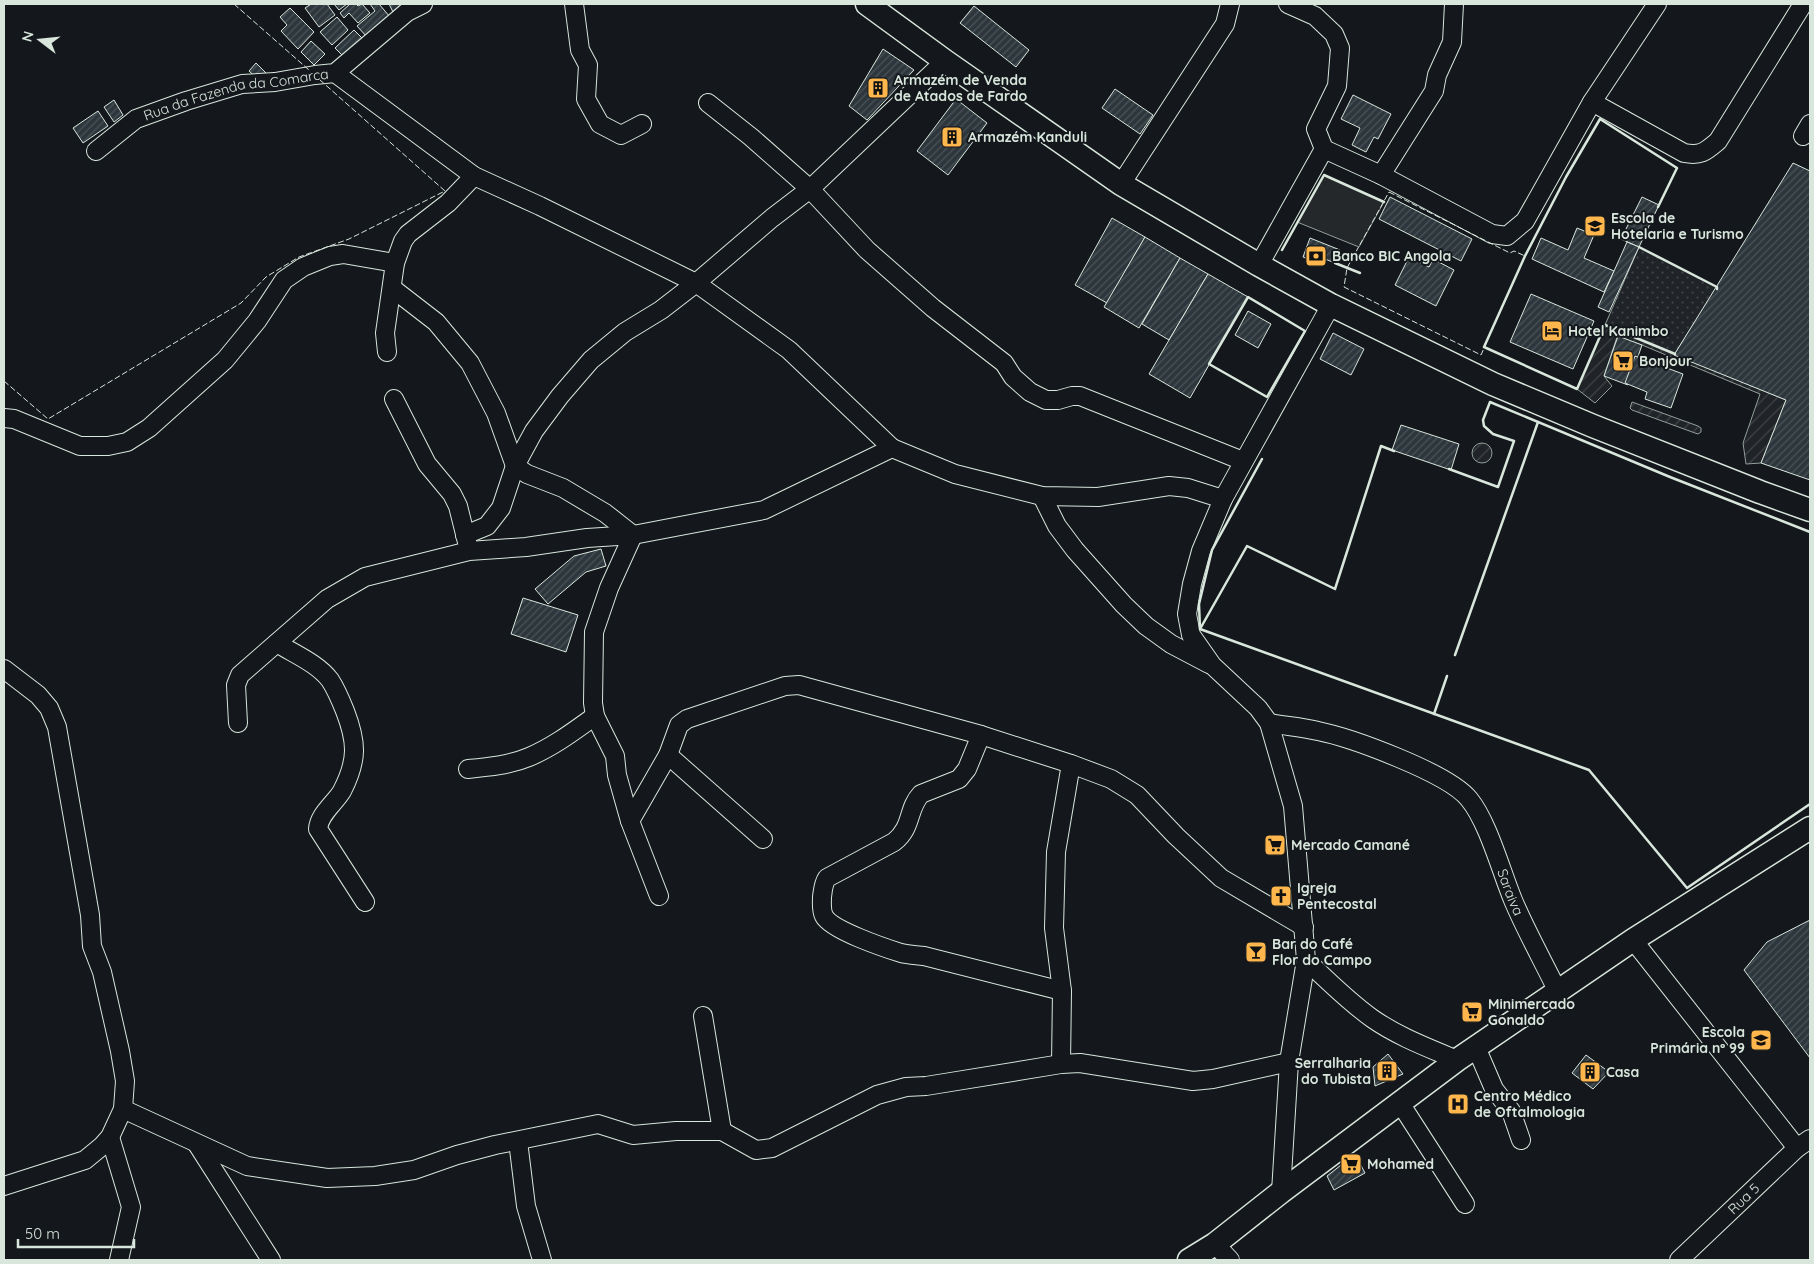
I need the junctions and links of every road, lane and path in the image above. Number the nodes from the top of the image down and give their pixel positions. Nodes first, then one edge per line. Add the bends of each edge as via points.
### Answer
1 (423, 4) edge
2 (574, 4) edge
3 (867, 4) edge
4 (1230, 4) edge
5 (1288, 4) edge
6 (1454, 4) edge
7 (1657, 4) edge
8 (1803, 4) edge
9 (945, 61) junction
10 (335, 73) junction
11 (1592, 102) junction
12 (708, 103) dead end
13 (642, 124) dead end
14 (1324, 149) junction
15 (96, 151) dead end
16 (1381, 175) junction
17 (474, 176) junction
18 (1121, 184) junction
19 (810, 189) junction
20 (395, 263) junction
21 (1259, 265) junction
22 (696, 283) junction
23 (392, 288) junction
24 (1331, 305) junction
25 (388, 352) dead end
26 (394, 398) dead end
27 (4, 418) edge
28 (892, 448) junction
29 (1243, 461) junction
30 (515, 466) junction
31 (1042, 496) junction
32 (1223, 499) junction
33 (1810, 510) edge
34 (633, 535) junction
35 (467, 543) junction
36 (277, 643) junction
37 (1212, 665) junction
38 (4, 670) edge
39 (595, 716) junction
40 (1269, 723) junction
41 (238, 724) dead end
42 (981, 734) junction
43 (668, 755) junction
44 (1071, 764) junction
45 (468, 769) dead end
46 (630, 821) junction
47 (1810, 828) edge
48 (763, 839) dead end
49 (659, 896) dead end
50 (365, 902) dead end
51 (1304, 926) junction
52 (1633, 940) junction
53 (1306, 960) junction
54 (1062, 991) junction
55 (1558, 992) junction
56 (703, 1016) dead end
57 (1476, 1047) junction
58 (1457, 1060) junction
59 (1289, 1062) junction
60 (1060, 1064) junction
61 (1400, 1103) junction
62 (123, 1109) junction
63 (722, 1131) junction
64 (110, 1136) junction
65 (1521, 1140) dead end
66 (518, 1141) junction
67 (197, 1144) junction
68 (1804, 1144) edge
69 (4, 1186) edge
70 (1281, 1192) junction
71 (1465, 1204) dead end
72 (1213, 1252) edge
73 (119, 1260) edge
74 (271, 1260) edge
75 (542, 1260) edge
76 (1189, 1260) edge
77 (1230, 1260) edge
78 (1679, 1260) edge

1 - 10 street, Rua da Fazenda da Comarca via 407,12
2 - 13 street via 580,50 588,66 586,99 600,124 621,135
3 - 9 main road
4 - 18 street via 1225,24
5 - 14 street via 1315,16 1334,34 1340,48 1336,86 1316,129
6 - 16 street via 1452,42 1437,75 1434,92
7 - 11 street
8 - 11 street via 1718,141 1697,155 1684,153
9 - 18 main road
9 - 19 street
10 - 15 street, Rua da Fazenda da Comarca via 242,84 186,101 136,119
10 - 17 street
11 - 16 street via 1525,221 1507,236 1492,234
12 - 19 street
14 - 16 street
14 - 21 street
17 - 20 street via 448,203 408,234
17 - 22 street
18 - 21 main road
19 - 22 street
19 - 29 street via 867,250 933,308 1004,363 1013,377 1030,392 1046,400 1080,396
20 - 23 street
20 - 27 street via 343,254 303,267 284,280 258,321 225,360 149,428 127,442 80,446 14,419
21 - 24 main road
22 - 28 street via 789,350
22 - 30 street via 591,360 534,431
23 - 25 street via 384,333
23 - 30 street via 436,322 470,363 496,413
24 - 29 street
24 - 33 main road via 1557,411
26 - 35 street via 427,464 452,494
28 - 31 street via 955,474
28 - 34 street via 764,510
29 - 32 street
30 - 34 street via 562,488
30 - 35 street via 501,508 487,526
31 - 32 street via 1098,497 1170,486
31 - 37 street via 1057,526 1075,550 1124,605 1171,644
32 - 37 street via 1201,551 1187,614 1191,635
34 - 35 street via 526,547
34 - 39 street via 594,632
35 - 36 street via 365,577 327,599
36 - 41 street via 240,675 236,685
36 - 50 street via 316,667 330,680 353,733 355,752 349,774 341,792 319,822 318,829
37 - 40 street via 1258,708
38 - 62 street via 38,695 49,708 57,727 90,915 92,946 102,972 126,1081
39 - 45 street via 562,740 528,757 495,767
39 - 46 street via 615,756
40 - 51 street via 1293,806
40 - 55 street via 1356,741 1419,767 1448,782 1469,798
42 - 43 street via 799,685 785,686 687,719 679,725
42 - 44 street
42 - 54 street via 967,769 959,779 917,798 902,835 827,878 823,888 824,916 828,922 873,944
43 - 46 street
43 - 48 street
44 - 51 street via 1111,779 1137,794 1221,878
44 - 54 street via 1056,852 1054,928
46 - 49 street
47 - 52 main road
51 - 53 street
52 - 55 main road
52 - 68 street
53 - 58 street via 1338,992 1374,1020
53 - 59 street
54 - 60 street
55 - 57 main road
56 - 63 street
57 - 58 main road
57 - 65 street via 1494,1089 1511,1110
58 - 61 main road
59 - 60 street via 1193,1081 1080,1063
59 - 70 street
60 - 63 street via 906,1087 877,1095 764,1150 756,1150
61 - 70 main road
61 - 71 street
62 - 64 street
62 - 67 street
63 - 66 street via 633,1135 598,1124
64 - 69 street via 85,1160
64 - 73 street via 131,1207
66 - 67 street via 495,1144 414,1170 326,1178 247,1166
66 - 75 street via 526,1206
67 - 74 street
68 - 78 street, Rua 5
70 - 72 main road
72 - 76 main road
72 - 77 street

